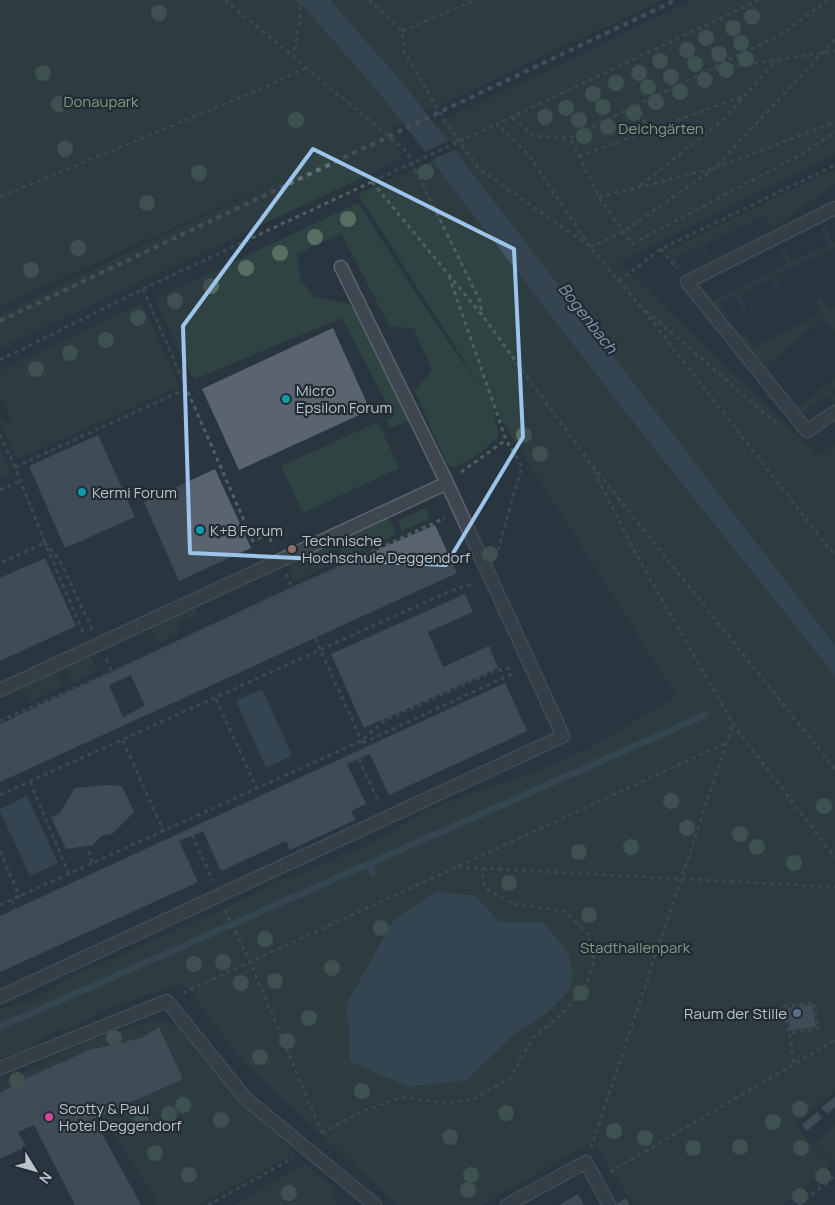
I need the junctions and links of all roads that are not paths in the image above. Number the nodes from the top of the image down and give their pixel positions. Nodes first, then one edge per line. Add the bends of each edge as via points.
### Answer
1 (835, 208) edge
2 (341, 267) dead end
3 (835, 412) edge
4 (447, 483) junction
5 (0, 690) edge
6 (0, 996) edge
7 (0, 1068) edge
8 (367, 1202) edge
9 (508, 1205) edge
10 (609, 1205) edge

1 - 3 lane via 687,282 807,431
2 - 4 lane
4 - 5 lane
4 - 6 lane via 563,736
7 - 8 lane via 167,1001 246,1099
9 - 10 lane via 586,1162

